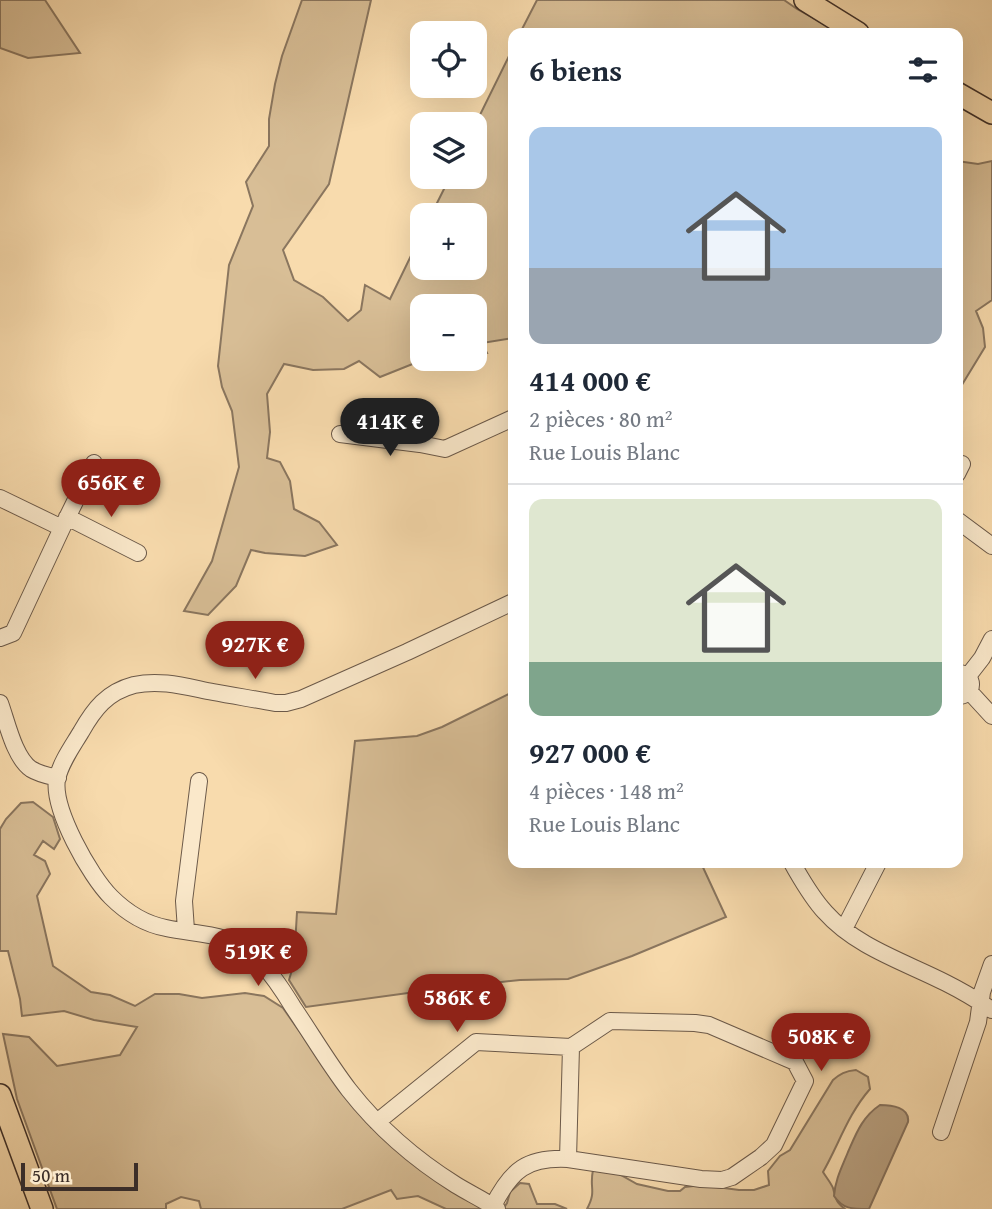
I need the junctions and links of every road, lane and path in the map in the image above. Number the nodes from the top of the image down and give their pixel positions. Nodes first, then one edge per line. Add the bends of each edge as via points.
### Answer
1 (805, 0) edge
2 (850, 28) edge
3 (963, 96) edge
4 (992, 113) edge
5 (508, 420) edge
6 (340, 433) dead end
7 (94, 463) dead end
8 (0, 498) edge
9 (65, 523) junction
10 (963, 524) edge
11 (992, 546) edge
12 (138, 553) dead end
13 (508, 604) edge
14 (0, 638) edge
15 (992, 639) edge
16 (963, 684) edge
17 (0, 703) edge
18 (992, 716) edge
19 (58, 778) junction
20 (199, 781) dead end
21 (796, 868) edge
22 (875, 868) edge
23 (844, 929) junction
24 (186, 930) junction
25 (992, 964) edge
26 (986, 1006) edge
27 (571, 1047) junction
28 (0, 1096) edge
29 (377, 1122) junction
30 (942, 1132) dead end
31 (568, 1159) junction
32 (495, 1208) edge
33 (42, 1209) edge

1 - 2 main road
3 - 4 main road
5 - 6 street via 445,449
7 - 9 street
8 - 9 street
9 - 12 street
9 - 14 street via 13,633
10 - 11 street
13 - 19 street via 301,699 289,710 169,684 118,690 91,714
15 - 16 street
16 - 18 street
17 - 19 street via 27,766
19 - 24 street via 58,799 68,828 110,896 150,923
20 - 24 street via 184,901
21 - 23 street via 810,894
22 - 23 street
23 - 26 street
24 - 29 street via 219,937 255,956 348,1090
25 - 26 street via 982,992
26 - 30 street
27 - 29 street via 476,1042
27 - 31 street
27 - 31 street via 610,1021 695,1023 719,1028 795,1062 805,1081 774,1145 732,1177 701,1179
28 - 33 main road
29 - 32 street via 429,1166
31 - 32 street via 523,1167

